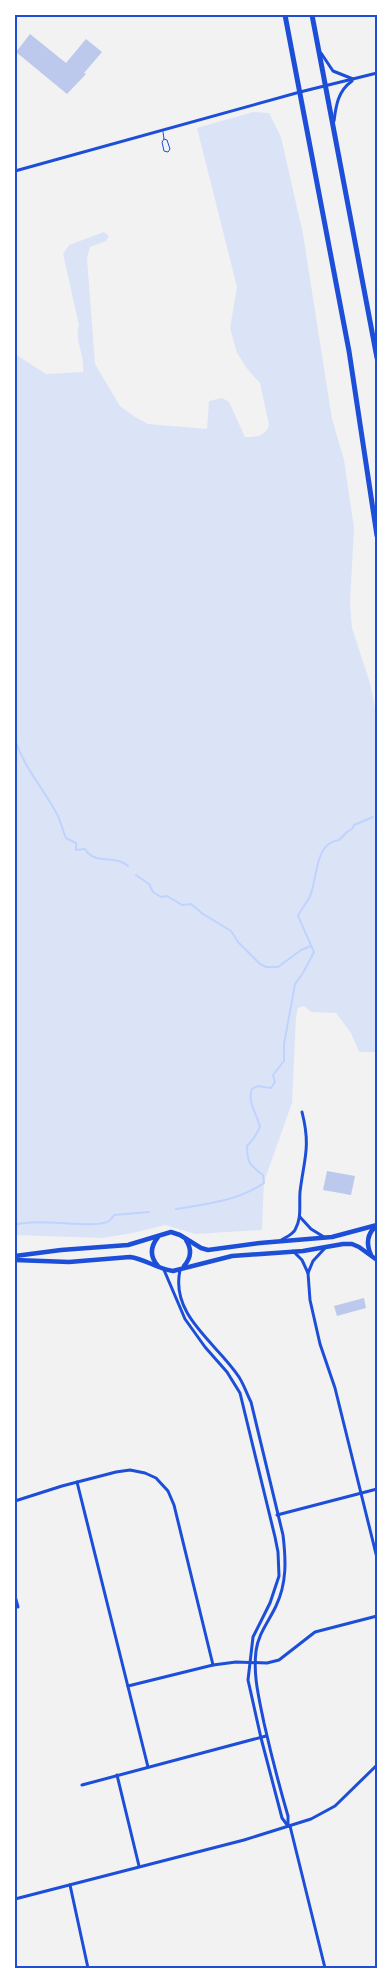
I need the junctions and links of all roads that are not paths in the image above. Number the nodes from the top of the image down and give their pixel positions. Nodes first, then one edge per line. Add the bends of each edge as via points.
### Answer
1 (285, 15) edge
2 (312, 15) edge
3 (319, 50) junction
4 (377, 73) edge
5 (354, 79) junction
6 (326, 86) junction
7 (300, 92) junction
8 (333, 124) junction
9 (162, 131) junction
10 (164, 139) junction
11 (15, 171) edge
12 (377, 358) edge
13 (377, 536) edge
14 (302, 1112) dead end
15 (300, 1217) junction
16 (377, 1226) edge
17 (159, 1236) junction
18 (183, 1236) junction
19 (325, 1238) junction
20 (279, 1241) junction
21 (326, 1248) junction
22 (293, 1251) junction
23 (372, 1256) junction
24 (15, 1258) edge
25 (377, 1260) edge
26 (182, 1268) junction
27 (162, 1269) junction
28 (308, 1273) junction
29 (77, 1482) junction
30 (377, 1489) edge
31 (361, 1493) junction
32 (15, 1501) edge
33 (277, 1514) junction
34 (377, 1558) edge
35 (15, 1596) edge
36 (18, 1607) dead end
37 (377, 1616) edge
38 (249, 1662) junction
39 (256, 1662) junction
40 (213, 1665) junction
41 (128, 1686) junction
42 (266, 1736) junction
43 (261, 1738) junction
44 (377, 1765) edge
45 (148, 1767) junction
46 (117, 1775) junction
47 (82, 1785) dead end
48 (289, 1826) junction
49 (139, 1866) junction
50 (70, 1885) junction
51 (15, 1899) edge
52 (88, 1968) edge
53 (325, 1968) edge

1 - 7 highway
2 - 3 highway
3 - 5 street via 333,71
3 - 6 highway
4 - 5 street
5 - 6 street
5 - 8 street via 339,94
6 - 7 street
6 - 8 highway
7 - 9 street
7 - 13 highway via 349,351
8 - 12 highway
9 - 10 lane
9 - 11 street
10 - 10 lane via 164,150 168,152 170,149
14 - 15 street via 308,1137
15 - 19 street
15 - 20 street via 294,1232
16 - 19 main road
16 - 23 main road via 368,1240
17 - 18 main road via 171,1232
17 - 24 main road via 114,1247 61,1250
17 - 27 main road via 153,1244 152,1254
18 - 20 main road via 208,1250
18 - 26 main road via 190,1251
19 - 20 main road
21 - 22 main road
21 - 23 main road via 352,1244
21 - 28 street via 313,1261
22 - 26 main road via 232,1256
22 - 28 street
23 - 25 main road
24 - 27 main road via 69,1262 130,1257
26 - 27 main road via 173,1271
26 - 33 street via 178,1288 183,1306 201,1333 232,1367 251,1402
27 - 38 street via 185,1319 240,1393 275,1536 279,1576 252,1636
28 - 31 street via 310,1300 320,1344 335,1388
29 - 32 street
29 - 40 street via 136,1470 156,1478 168,1491
29 - 41 street
30 - 31 street
31 - 33 street
31 - 34 street
33 - 39 street via 286,1553 285,1579 276,1607 261,1634
35 - 36 street
37 - 39 street via 315,1632 279,1660
38 - 39 street
38 - 40 street
38 - 43 street via 248,1680
39 - 42 street via 256,1686
40 - 41 street
41 - 45 street
42 - 43 street
42 - 48 street
43 - 45 street
43 - 48 street via 282,1818
44 - 48 street via 335,1806
45 - 46 street
46 - 47 street
46 - 49 street
48 - 49 street
48 - 53 street
49 - 50 street
50 - 51 street
50 - 52 street

